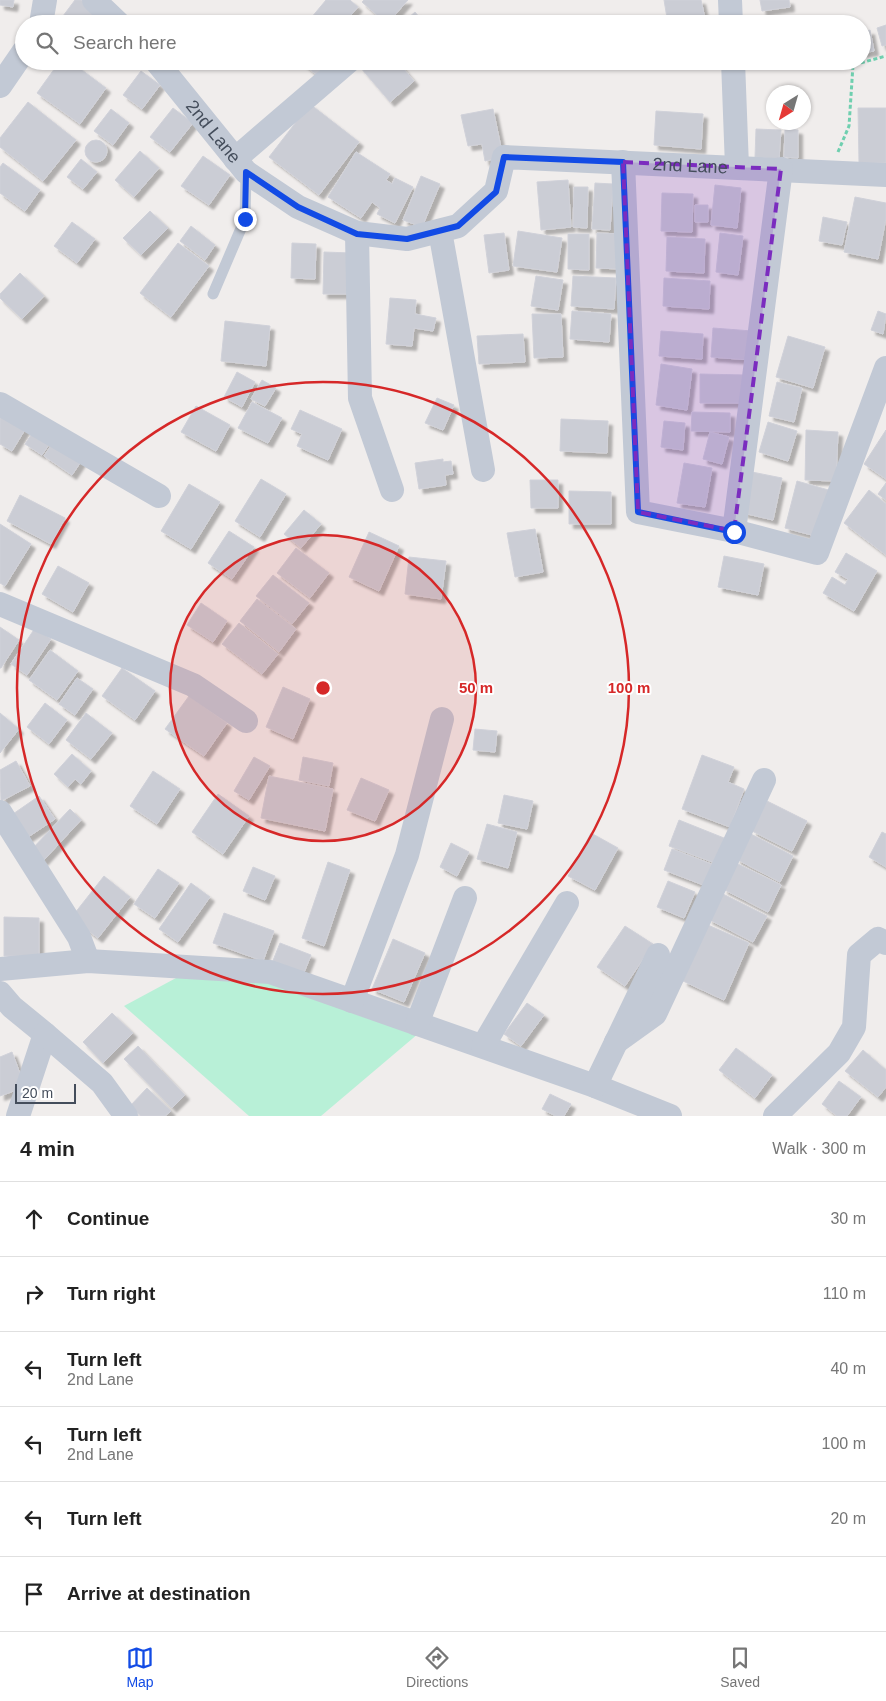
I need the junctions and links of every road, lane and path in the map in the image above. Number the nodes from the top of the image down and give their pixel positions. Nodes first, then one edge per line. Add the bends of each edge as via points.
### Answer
1 (45, 0) edge
2 (94, 0) edge
3 (730, 0) edge
4 (42, 15) edge
5 (110, 15) edge
6 (731, 15) edge
7 (886, 56) edge
8 (871, 60) edge
9 (15, 64) edge
10 (163, 70) edge
11 (340, 70) edge
12 (732, 70) edge
13 (854, 70) edge
14 (0, 86) edge
15 (623, 162) junction
16 (241, 166) junction
17 (737, 167) junction
18 (781, 169) junction
19 (831, 172) junction
20 (886, 175) edge
21 (440, 231) junction
22 (357, 234) junction
23 (213, 294) dead end
24 (886, 368) edge
25 (0, 404) edge
26 (483, 470) dead end
27 (392, 490) dead end
28 (159, 496) dead end
29 (734, 532) junction
30 (0, 604) edge
31 (442, 719) dead end
32 (246, 721) dead end
33 (764, 780) dead end
34 (0, 812) edge
35 (465, 898) dead end
36 (567, 903) dead end
37 (886, 943) edge
38 (658, 955) dead end
39 (88, 961) junction
40 (0, 969) edge
41 (0, 993) edge
42 (352, 1001) junction
43 (417, 1024) junction
44 (45, 1034) junction
45 (616, 1042) junction
46 (483, 1046) junction
47 (595, 1086) junction
48 (18, 1116) edge
49 (126, 1116) edge
50 (670, 1116) edge
51 (776, 1116) edge

1 - 4 street
2 - 5 street
3 - 6 street
7 - 8 path
9 - 14 street
10 - 16 street, 2nd Lane
11 - 16 street
12 - 17 street
13 - 19 path via 849,126
15 - 17 street, 2nd Lane
15 - 21 street, 2nd Lane via 504,157 496,192 458,226
15 - 29 street via 638,512
16 - 22 street, 2nd Lane via 298,207
16 - 23 lane via 245,219
17 - 18 street, 2nd Lane
18 - 19 street, 2nd Lane
18 - 29 street
19 - 20 street, 2nd Lane
21 - 22 street, 2nd Lane via 407,239
21 - 26 street
22 - 27 street via 360,398
24 - 29 street via 817,552
25 - 28 street
30 - 32 street via 193,685
31 - 42 street via 407,855
33 - 45 street via 655,1014
34 - 39 street via 79,937
35 - 43 street
36 - 46 street
37 - 51 street via 878,939 859,956 854,1027 839,1053
38 - 45 street
39 - 40 street
39 - 42 street via 270,972
41 - 44 street
42 - 43 street
43 - 46 street
44 - 48 street
44 - 49 street via 102,1083
45 - 47 street
46 - 47 street
47 - 50 street

